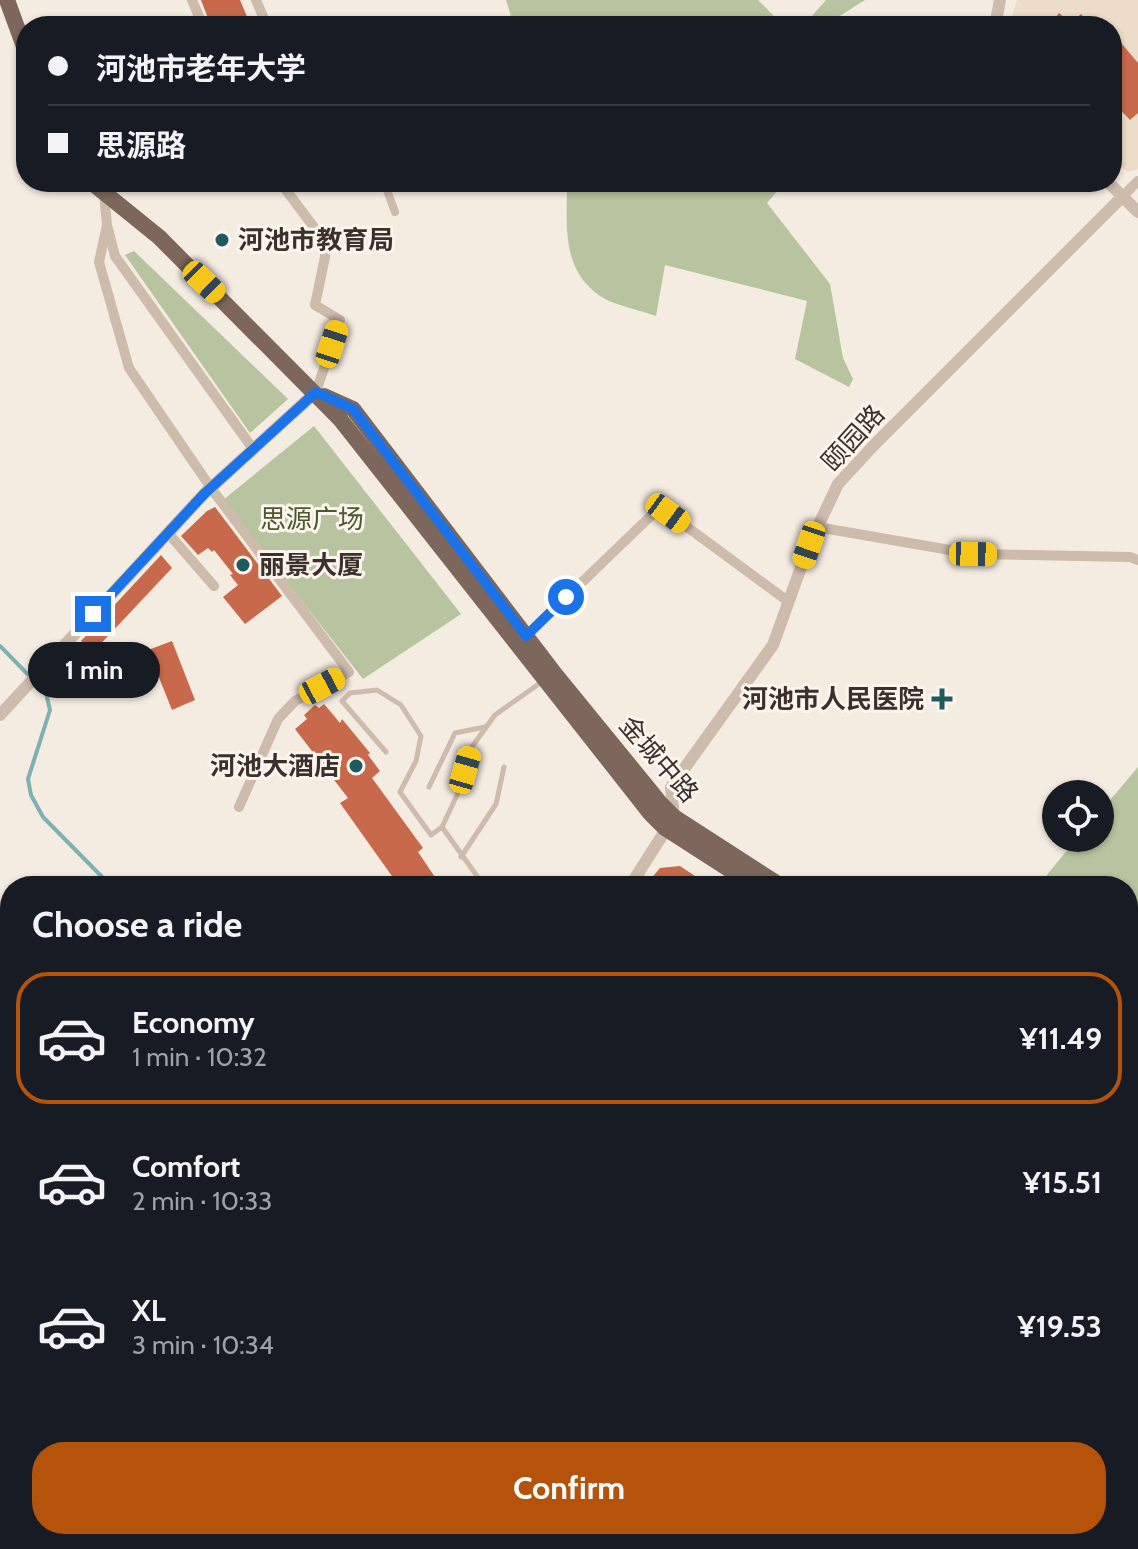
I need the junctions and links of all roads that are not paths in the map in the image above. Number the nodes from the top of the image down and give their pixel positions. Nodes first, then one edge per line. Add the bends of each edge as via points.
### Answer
1 (7, 0) edge
2 (16, 25) edge
3 (1138, 181) edge
4 (288, 192) edge
5 (388, 192) edge
6 (1117, 192) edge
7 (104, 194) joint
8 (1122, 197) junction
9 (395, 212) dead end
10 (1138, 212) edge
11 (107, 225) junction
12 (316, 392) junction
13 (253, 449) junction
14 (211, 488) junction
15 (817, 527) junction
16 (168, 533) junction
17 (1138, 560) edge
18 (214, 586) dead end
19 (789, 602) junction
20 (526, 636) junction
21 (550, 677) junction
22 (0, 715) edge
23 (486, 727) junction
24 (386, 752) dead end
25 (504, 767) dead end
26 (429, 787) dead end
27 (239, 807) dead end
28 (670, 823) junction
29 (442, 827) junction
30 (461, 857) junction
31 (477, 876) dead end
32 (636, 876) edge
33 (742, 876) edge
34 (763, 876) edge

1 - 2 main road
3 - 8 street
4 - 12 street via 325,242 315,305 340,320
5 - 9 street
6 - 8 street
7 - 11 street
7 - 12 main road via 159,237
8 - 10 street
8 - 15 street, 颐园路 via 873,446 838,484
11 - 13 street via 115,256
11 - 14 street via 99,262 129,368
12 - 13 street
12 - 20 main road via 353,409
12 - 21 main road
13 - 14 street
14 - 16 street
14 - 27 street via 349,672 295,701 278,719
15 - 17 street via 973,554
15 - 19 street, 颐园路
16 - 18 street
16 - 22 street
19 - 20 street via 668,513 656,511
19 - 28 street, 颐园路 via 773,645 671,787
20 - 21 main road
21 - 23 lane
21 - 28 main road, 金城中路 via 650,813
23 - 26 lane via 455,733
23 - 29 lane via 471,748
24 - 29 lane via 342,701 350,693 377,690 401,705 421,736 416,761 400,792 431,835
25 - 30 lane via 496,804
28 - 32 street, 颐园路
28 - 33 main road, 金城中路
28 - 34 main road, 金城中路
29 - 30 lane
30 - 31 lane

